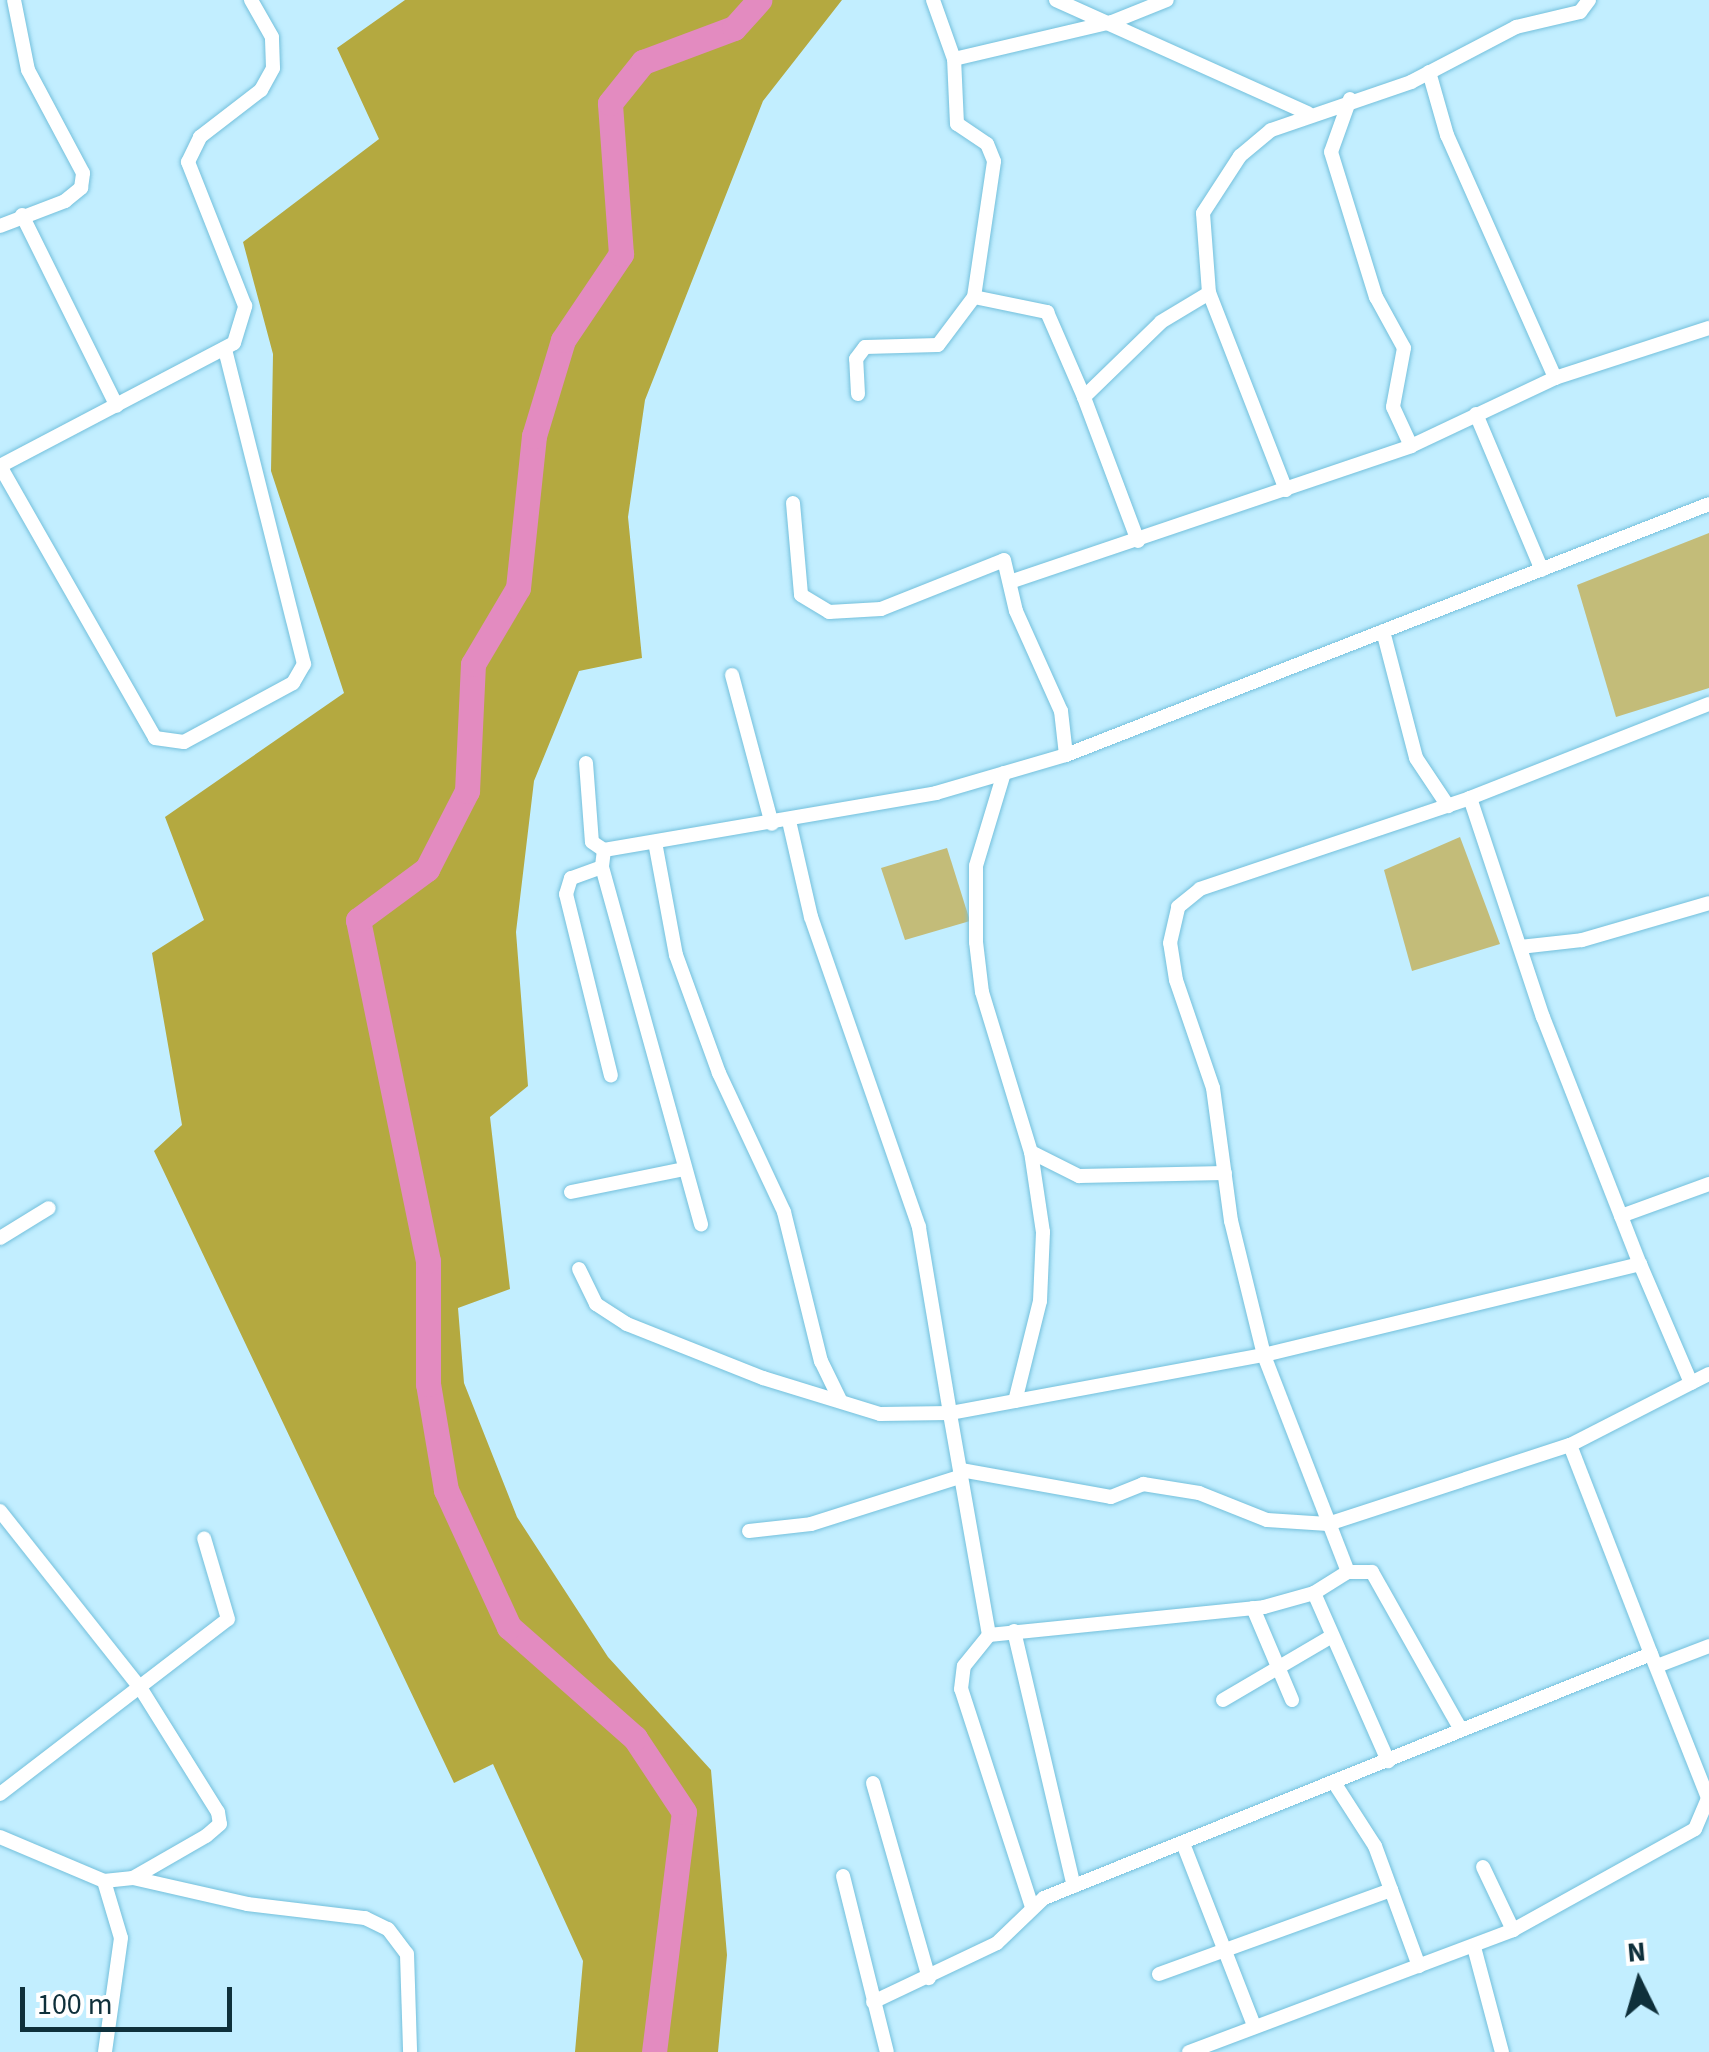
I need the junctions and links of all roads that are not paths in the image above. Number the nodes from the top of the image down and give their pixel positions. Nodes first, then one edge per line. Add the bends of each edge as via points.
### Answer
1 (14, 0) edge
2 (252, 0) edge
3 (933, 0) edge
4 (1056, 0) edge
5 (1167, 0) edge
6 (1589, 0) edge
7 (1112, 22) junction
8 (954, 60) junction
9 (1429, 72) junction
10 (1274, 98) junction
11 (1350, 99) junction
12 (1308, 113) junction
13 (1271, 130) junction
14 (22, 215) junction
15 (0, 226) edge
16 (1209, 293) junction
17 (974, 298) junction
18 (1709, 328) edge
19 (225, 350) junction
20 (1555, 378) junction
21 (858, 394) dead end
22 (1084, 398) junction
23 (117, 406) junction
24 (1476, 414) junction
25 (1411, 446) junction
26 (0, 466) edge
27 (1286, 490) junction
28 (793, 503) dead end
29 (1709, 504) edge
30 (1138, 541) junction
31 (1542, 570) junction
32 (1012, 582) junction
33 (1383, 631) junction
34 (732, 675) dead end
35 (1709, 704) edge
36 (1066, 756) junction
37 (586, 763) dead end
38 (1004, 773) junction
39 (1470, 798) junction
40 (1448, 806) junction
41 (789, 821) junction
42 (772, 824) junction
43 (655, 842) junction
44 (604, 850) junction
45 (602, 866) junction
46 (1709, 903) edge
47 (1520, 947) junction
48 (611, 1076) dead end
49 (1031, 1152) junction
50 (684, 1169) junction
51 (1225, 1173) junction
52 (1709, 1184) edge
53 (570, 1192) dead end
54 (49, 1208) dead end
55 (1622, 1216) junction
56 (701, 1225) dead end
57 (0, 1238) edge
58 (1640, 1264) junction
59 (579, 1269) dead end
60 (1264, 1355) junction
61 (1709, 1374) edge
62 (1691, 1383) junction
63 (841, 1400) junction
64 (1016, 1401) junction
65 (950, 1413) junction
66 (1570, 1445) junction
67 (961, 1473) junction
68 (0, 1511) edge
69 (1328, 1524) junction
70 (749, 1531) dead end
71 (204, 1538) dead end
72 (1348, 1572) junction
73 (1314, 1593) junction
74 (1253, 1608) junction
75 (1014, 1632) junction
76 (990, 1635) junction
77 (1332, 1636) junction
78 (1709, 1646) edge
79 (1654, 1660) junction
80 (1278, 1668) junction
81 (141, 1690) junction
82 (1224, 1700) dead end
83 (1292, 1700) dead end
84 (1460, 1728) junction
85 (1388, 1761) junction
86 (873, 1783) dead end
87 (1335, 1784) junction
88 (0, 1794) edge
89 (0, 1837) edge
90 (1184, 1846) junction
91 (1483, 1867) dead end
92 (843, 1876) dead end
93 (133, 1878) junction
94 (104, 1881) junction
95 (1074, 1886) junction
96 (1391, 1890) junction
97 (1032, 1906) junction
98 (1513, 1930) junction
99 (1474, 1947) junction
100 (1224, 1949) junction
101 (1418, 1966) junction
102 (1159, 1974) dead end
103 (930, 1978) junction
104 (873, 2002) junction
105 (1254, 2026) junction
106 (105, 2052) edge
107 (410, 2052) edge
108 (887, 2052) edge
109 (1190, 2052) edge
110 (1502, 2052) edge

1 - 14 street via 28,70 83,173 82,188 64,201
2 - 19 street via 272,37 274,68 262,90 200,137 188,162 245,306
3 - 8 street
4 - 7 street
5 - 7 street
6 - 9 street via 1580,12 1516,27
7 - 8 street
7 - 10 street
8 - 17 street via 957,124 987,144 994,161
9 - 11 street
9 - 20 street via 1448,134
10 - 12 street
10 - 13 street
11 - 12 street
11 - 25 street via 1331,152 1376,297 1404,348 1393,407
12 - 13 street
13 - 16 street via 1240,156 1203,213
14 - 15 street
14 - 23 street
16 - 22 street via 1161,322
16 - 27 street
17 - 21 street via 938,345 865,347 856,359
17 - 22 street via 1047,312
18 - 20 street
19 - 23 street
19 - 26 street via 304,664 293,684 184,742 155,738
20 - 24 street
22 - 30 street
23 - 26 street
24 - 25 street
24 - 31 street
25 - 27 street
27 - 30 street
28 - 32 street via 801,596 829,612 881,609 992,558 1011,567
29 - 31 street
30 - 32 street
31 - 33 street
32 - 36 street via 1016,611 1061,712
33 - 36 street
33 - 40 street via 1416,758
34 - 42 street
35 - 39 street
36 - 38 street
37 - 44 street via 592,842
38 - 41 street
38 - 49 street via 976,866 976,942 982,992
39 - 40 street
39 - 47 street
40 - 51 street via 1200,889 1178,907 1170,943 1176,980 1213,1088
41 - 42 street
41 - 65 street via 811,917 919,1227
42 - 43 street
43 - 44 street
43 - 63 street via 676,955 719,1073 784,1212 822,1361
44 - 45 street
45 - 48 street via 571,878 566,894
45 - 50 street
46 - 47 street via 1582,940
47 - 55 street
49 - 51 street via 1079,1176
49 - 64 street via 1043,1232 1040,1301
50 - 53 street
50 - 56 street
51 - 60 street
52 - 55 street
54 - 57 street
55 - 58 street
58 - 60 street
58 - 62 street
59 - 63 street via 596,1304 627,1324
60 - 64 street
60 - 69 street
61 - 62 street
62 - 66 street
63 - 65 street via 880,1414
64 - 65 street
65 - 67 street
66 - 69 street
66 - 79 street
67 - 69 street via 1111,1497 1143,1484 1200,1493 1266,1520
67 - 70 street via 811,1524
67 - 76 street
68 - 81 street
69 - 72 street
71 - 81 street via 228,1619
72 - 73 street
72 - 84 street via 1372,1572 1394,1600
73 - 74 street
73 - 77 street
74 - 75 street
74 - 80 street
75 - 76 street
75 - 95 street
76 - 97 street via 964,1666 961,1689
77 - 80 street
77 - 85 street
78 - 79 street
79 - 84 street
79 - 98 street via 1708,1798 1706,1814 1695,1829
80 - 82 street
80 - 83 street
81 - 88 street
81 - 93 street via 220,1824
84 - 85 street
85 - 87 street
86 - 103 street
87 - 90 street
87 - 96 street via 1376,1846
89 - 94 street
90 - 95 street
90 - 100 street
91 - 98 street
92 - 104 street
93 - 94 street
93 - 107 street via 246,1904 365,1918 388,1929 407,1954
94 - 106 street via 122,1938
95 - 97 street
96 - 100 street
96 - 101 street
97 - 103 street via 997,1942
98 - 99 street
99 - 101 street
99 - 110 street
100 - 102 street
100 - 105 street
101 - 105 street
103 - 104 street
104 - 108 street
105 - 109 street

